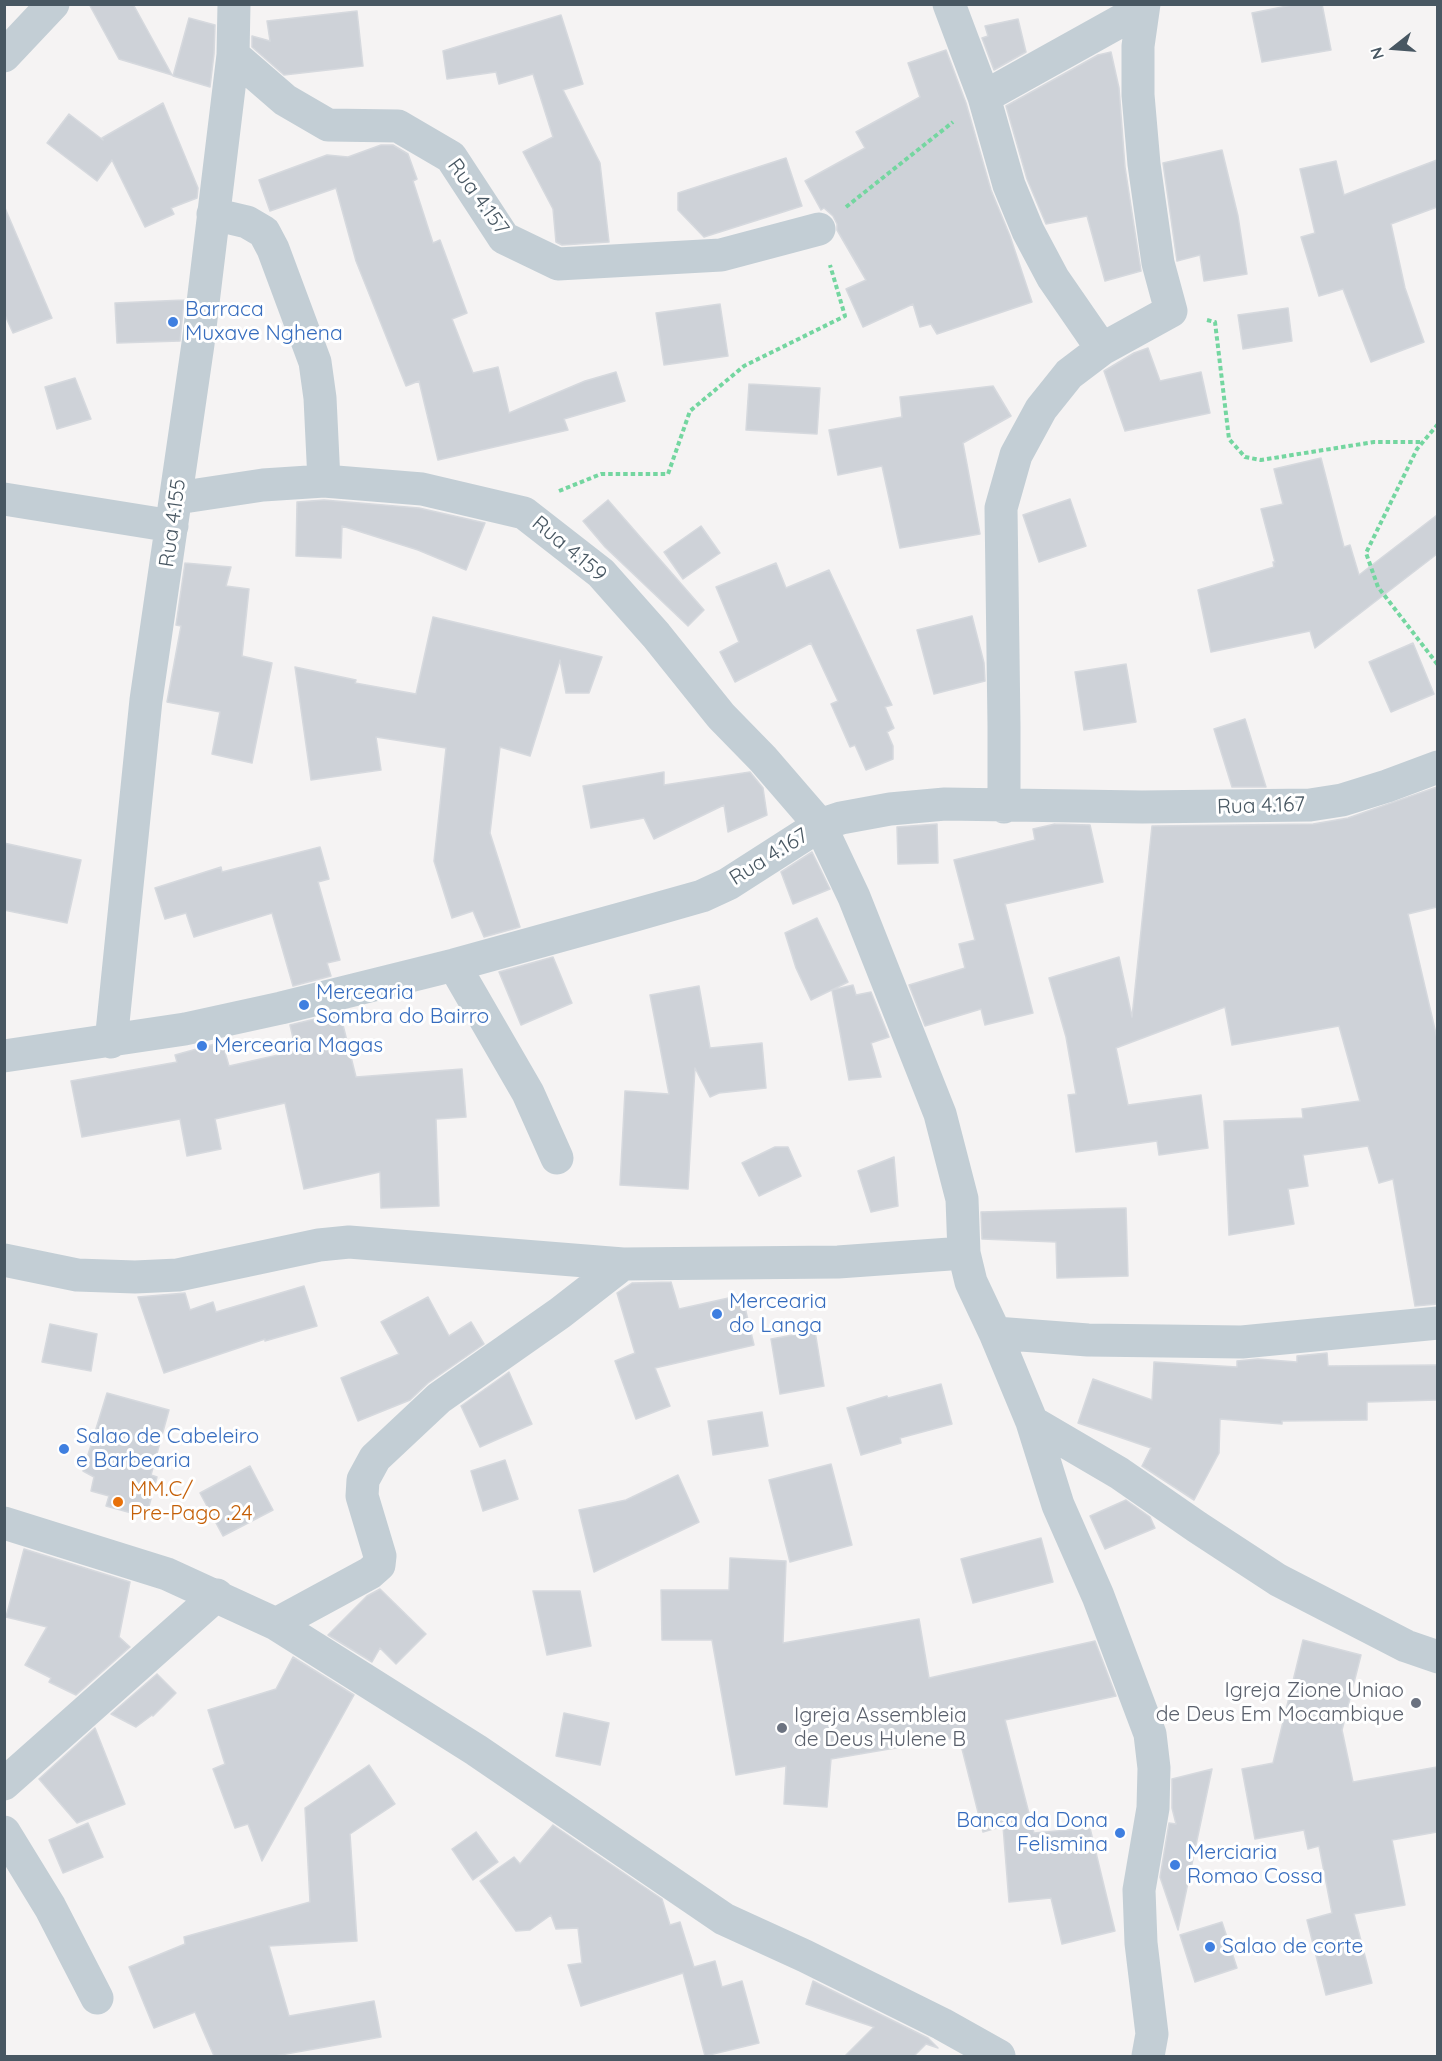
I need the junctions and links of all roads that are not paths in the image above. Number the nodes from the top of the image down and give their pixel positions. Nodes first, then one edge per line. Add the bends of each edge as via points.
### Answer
1 (53, 4) edge
2 (234, 4) edge
3 (949, 4) edge
4 (1143, 7) edge
5 (233, 55) junction
6 (4, 56) edge
7 (984, 97) junction
8 (213, 214) junction
9 (819, 229) road end
10 (1102, 349) junction
11 (324, 481) junction
12 (4, 499) edge
13 (174, 512) junction
14 (1437, 767) edge
15 (1004, 807) junction
16 (820, 825) junction
17 (454, 965) junction
18 (111, 1042) junction
19 (4, 1056) edge
20 (557, 1158) dead end
21 (964, 1253) junction
22 (4, 1260) edge
23 (623, 1264) junction
24 (1437, 1323) edge
25 (995, 1333) junction
26 (1032, 1422) junction
27 (6, 1530) edge
28 (217, 1595) junction
29 (276, 1624) junction
30 (1437, 1658) edge
31 (4, 1784) edge
32 (4, 1832) edge
33 (97, 1998) dead end
34 (991, 2055) edge
35 (1148, 2056) edge

1 - 6 street
2 - 5 street, Rua 4.155
3 - 7 street
4 - 7 street
4 - 10 street via 1138,66 1144,164 1158,263 1171,311
5 - 8 street, Rua 4.155
5 - 9 street, Rua 4.157 via 285,100 328,125 398,126 451,157 504,238 558,264 721,255
7 - 10 street via 1028,231 1053,278
8 - 11 street via 248,222 264,232 273,249 315,362
8 - 13 street, Rua 4.155
10 - 15 street via 1069,374 1041,409 1016,455 1001,508
11 - 13 street, Rua 4.159 via 263,485
11 - 16 street, Rua 4.159 via 422,489 524,513 601,573 721,716
12 - 13 street, Rua 4.159
13 - 18 street, Rua 4.155 via 146,700
14 - 15 street, Rua 4.167 via 1342,800 1310,805
15 - 16 street, Rua 4.167 via 945,804 890,809
16 - 17 street, Rua 4.167 via 728,884 702,896
16 - 21 street, Rua 4.159 via 854,897 940,1114 962,1199
17 - 18 street, Rua 4.167 via 270,1011
17 - 20 street via 528,1093
18 - 19 street, Rua 4.167
21 - 23 street via 838,1262
21 - 25 street, Rua 4.159 via 971,1282
22 - 23 street via 77,1275 178,1275 349,1242
23 - 29 street via 439,1398 375,1458 363,1480 362,1497 380,1556 379,1565
24 - 25 street via 1242,1342 1088,1340
25 - 26 street, Rua 4.159
26 - 30 street via 1119,1473 1278,1580
26 - 35 street, Rua 4.159 via 1058,1505 1098,1596 1149,1734 1154,1768 1153,1808 1139,1890 1152,2034
27 - 28 street via 167,1574
28 - 29 street
28 - 31 street
29 - 34 street via 476,1750 724,1920 942,2024
32 - 33 street via 50,1907

